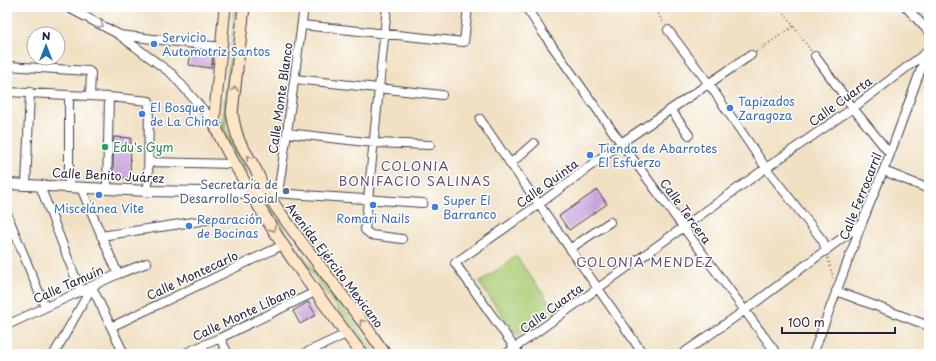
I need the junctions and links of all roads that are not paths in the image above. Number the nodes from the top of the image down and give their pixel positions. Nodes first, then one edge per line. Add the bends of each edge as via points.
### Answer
1 (67, 7) edge
2 (225, 7) edge
3 (244, 7) edge
4 (304, 7) edge
5 (387, 7) edge
6 (468, 7) edge
7 (526, 7) edge
8 (906, 7) edge
9 (302, 25) junction
10 (668, 30) road end
11 (929, 32) edge
12 (384, 33) junction
13 (118, 34) junction
14 (221, 47) junction
15 (928, 51) edge
16 (751, 55) road end
17 (815, 56) road end
18 (7, 66) edge
19 (295, 79) junction
20 (709, 84) junction
21 (380, 89) junction
22 (7, 92) edge
23 (30, 92) junction
24 (69, 95) junction
25 (442, 95) dead end
26 (90, 96) junction
27 (110, 97) junction
28 (853, 108) junction
29 (671, 110) junction
30 (480, 119) dead end
31 (214, 122) junction
32 (288, 133) junction
33 (689, 135) dead end
34 (374, 143) junction
35 (534, 143) dead end
36 (621, 143) junction
37 (430, 145) dead end
38 (890, 154) junction
39 (148, 162) junction
40 (234, 164) junction
41 (510, 164) junction
42 (766, 168) junction
43 (884, 171) junction
44 (7, 184) edge
45 (26, 185) junction
46 (40, 186) junction
47 (69, 186) junction
48 (81, 188) junction
49 (107, 189) junction
50 (929, 189) edge
51 (148, 191) junction
52 (251, 192) junction
53 (266, 193) junction
54 (278, 193) junction
55 (367, 199) junction
56 (423, 203) dead end
57 (538, 205) junction
58 (7, 214) edge
59 (214, 219) dead end
60 (610, 222) dead end
61 (862, 223) junction
62 (683, 227) junction
63 (101, 236) junction
64 (402, 239) dead end
65 (283, 245) junction
66 (571, 248) junction
67 (826, 251) junction
68 (147, 263) dead end
69 (118, 274) junction
70 (92, 287) junction
71 (599, 288) junction
72 (836, 290) junction
73 (81, 292) junction
74 (315, 292) junction
75 (45, 307) junction
76 (744, 311) junction
77 (7, 325) edge
78 (929, 326) edge
79 (111, 327) junction
80 (346, 334) junction
81 (220, 338) junction
82 (929, 350) edge
83 (517, 351) edge
84 (54, 354) edge
85 (124, 354) edge
86 (183, 354) edge
87 (228, 354) edge
88 (303, 354) edge
89 (362, 354) edge
90 (385, 354) edge
91 (506, 354) edge
92 (643, 354) edge
93 (682, 354) edge
94 (777, 354) edge
95 (813, 354) edge
96 (928, 354) edge

1 -> 13 street
2 - 14 main road
53 -> 3 main road, Avenida Ejército Mexicano via 239,141 232,113
4 - 9 street, Calle Monte Blanco
5 - 12 street
6 - 12 street via 464,42
7 - 36 street, Calle Tercera
8 - 11 street
9 - 12 street
9 - 19 street, Calle Monte Blanco
10 - 20 street
12 - 21 street
13 - 14 street
13 - 31 street via 172,74
14 - 31 main road
15 - 28 street, Calle Cuarta
15 - 38 street, Calle Ferrocarril
16 - 20 street, Calle Quinta
17 - 28 street
18 - 26 street via 89,71
19 - 21 street
19 - 32 street, Calle Monte Blanco
20 - 29 street, Calle Quinta
20 - 42 street
21 - 25 street
21 - 34 street
22 - 23 street
23 - 24 street
23 - 45 street
24 - 26 street
24 - 47 street
26 - 27 street
27 - 39 street via 149,101
27 - 49 street
28 - 38 street
28 - 42 street, Calle Cuarta
29 - 33 street
29 - 36 street, Calle Quinta
30 - 41 street
31 - 40 main road
32 - 34 street
32 - 54 street, Calle Monte Blanco
34 - 37 street
34 - 55 street
35 - 41 street
36 - 57 street, Calle Quinta
36 - 62 street, Calle Tercera
38 - 43 street, Calle Ferrocarril
39 - 40 street
39 - 51 street
40 - 52 main road
41 - 57 street
42 - 62 street, Calle Cuarta
42 - 67 street via 823,241
43 - 50 street
43 - 61 street, Calle Ferrocarril
44 - 45 street, Calle Benito Juárez
45 - 46 street, Calle Benito Juárez
46 - 47 street, Calle Benito Juárez
46 - 73 street
47 - 48 street, Calle Benito Juárez
48 - 49 street, Calle Benito Juárez
48 - 63 street
49 - 51 street, Calle Benito Juárez
51 - 52 street, Calle Benito Juárez
52 - 53 street, Calle Benito Juárez
52 -> 65 main road
53 - 54 street, Calle Benito Juárez
90 -> 53 main road, Avenida Ejército Mexicano
54 - 55 street, Calle Benito Juárez
55 - 56 street, Calle Benito Juárez
55 - 64 street via 365,230 377,237
57 - 66 street
57 - 83 street, Calle Quinta via 455,263
58 - 75 street
59 - 63 street
60 - 66 street
61 - 67 street
61 - 72 street, Calle Ferrocarril
62 - 71 street, Calle Cuarta
62 - 76 street, Calle Tercera
63 - 69 street
65 - 74 main road
65 - 79 street, Calle Montecarlo
66 - 71 street
67 - 76 street
68 - 69 street, Calle Tamuín
69 - 70 street, Calle Tamuín
70 - 73 street, Calle Tamuín
70 - 79 street
70 - 84 street
71 - 83 street, Calle Cuarta
71 - 92 street
72 - 78 street
72 - 95 street, Calle Ferrocarril
73 - 75 street, Calle Tamuín
74 - 80 main road
74 - 81 street, Calle Monte Líbano
75 - 77 street, Calle Tamuín
76 - 93 street
76 - 94 street, Calle Tercera
79 - 85 street
80 - 88 street
80 - 89 main road
81 - 86 street, Calle Monte Líbano
81 - 87 street
82 - 96 street
83 - 91 street, Calle Cuarta

